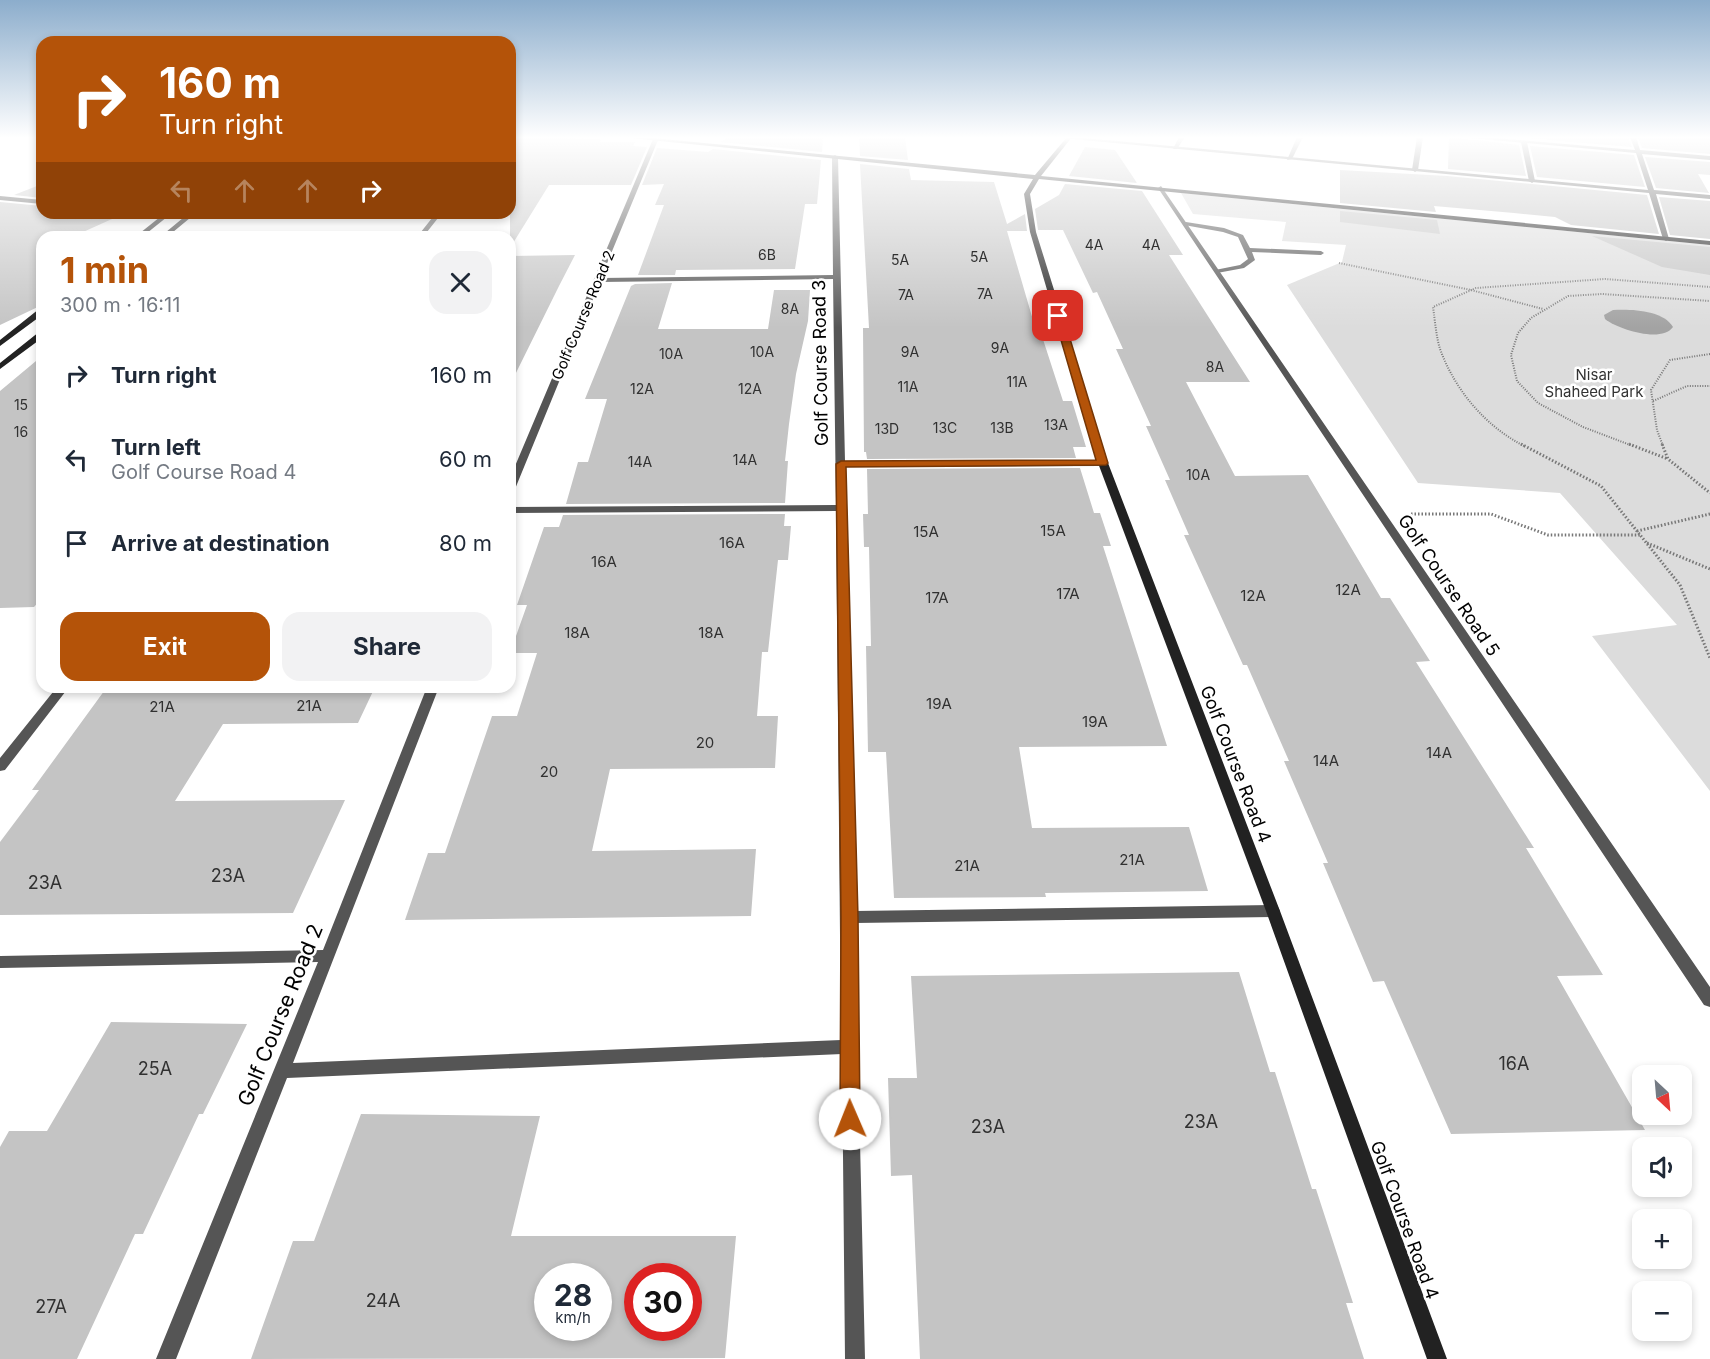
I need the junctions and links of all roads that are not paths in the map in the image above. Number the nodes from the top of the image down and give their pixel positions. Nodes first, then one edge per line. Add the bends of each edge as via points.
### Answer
1 (630, 200) edge
2 (835, 200) edge
3 (1028, 200) edge
4 (1170, 200) edge
5 (1286, 200) edge
6 (1655, 200) edge
7 (161, 219) edge
8 (186, 219) edge
9 (434, 219) edge
10 (1186, 224) junction
11 (146, 231) edge
12 (170, 231) edge
13 (425, 231) edge
14 (1666, 238) junction
15 (1710, 243) edge
16 (1247, 250) junction
17 (1321, 253) road end
18 (1217, 271) junction
19 (836, 276) junction
20 (598, 280) junction
21 (36, 316) edge
22 (36, 339) edge
23 (0, 344) edge
24 (0, 367) edge
25 (1103, 463) junction
26 (841, 464) junction
27 (516, 475) edge
28 (840, 508) junction
29 (516, 510) edge
30 (58, 693) edge
31 (431, 693) edge
32 (0, 767) edge
33 (1273, 911) junction
34 (849, 917) junction
35 (328, 956) junction
36 (0, 962) edge
37 (1710, 1000) edge
38 (848, 1047) junction
39 (281, 1071) junction
40 (166, 1359) edge
41 (855, 1359) edge
42 (1437, 1359) edge

1 - 20 street, Golf Course Road 2
2 - 19 street, Golf Course Road 3
3 - 25 street, Golf Course Road 4 via 1033,232
4 - 10 street, Golf Course Road 5
5 - 14 street
6 - 14 street
7 - 11 street
8 - 12 street
9 - 13 street
10 - 16 street via 1234,233 1241,236
10 - 18 street, Golf Course Road 5
14 - 15 street
16 - 17 street
16 - 18 street via 1252,260 1248,264
18 - 37 street, Golf Course Road 5
19 - 20 street
19 - 26 street, Golf Course Road 3
20 - 27 street, Golf Course Road 2
21 - 23 street
22 - 24 street
25 - 26 street
25 - 33 street, Golf Course Road 4
26 - 28 street, Golf Course Road 3
28 - 29 street
28 - 34 street, Golf Course Road 3
30 - 32 street
31 - 35 street, Golf Course Road 2
33 - 34 street
33 - 42 street, Golf Course Road 4
34 - 38 street, Golf Course Road 3
35 - 36 street
35 - 39 street, Golf Course Road 2
38 - 39 street
38 - 41 street, Golf Course Road 3
39 - 40 street, Golf Course Road 2

